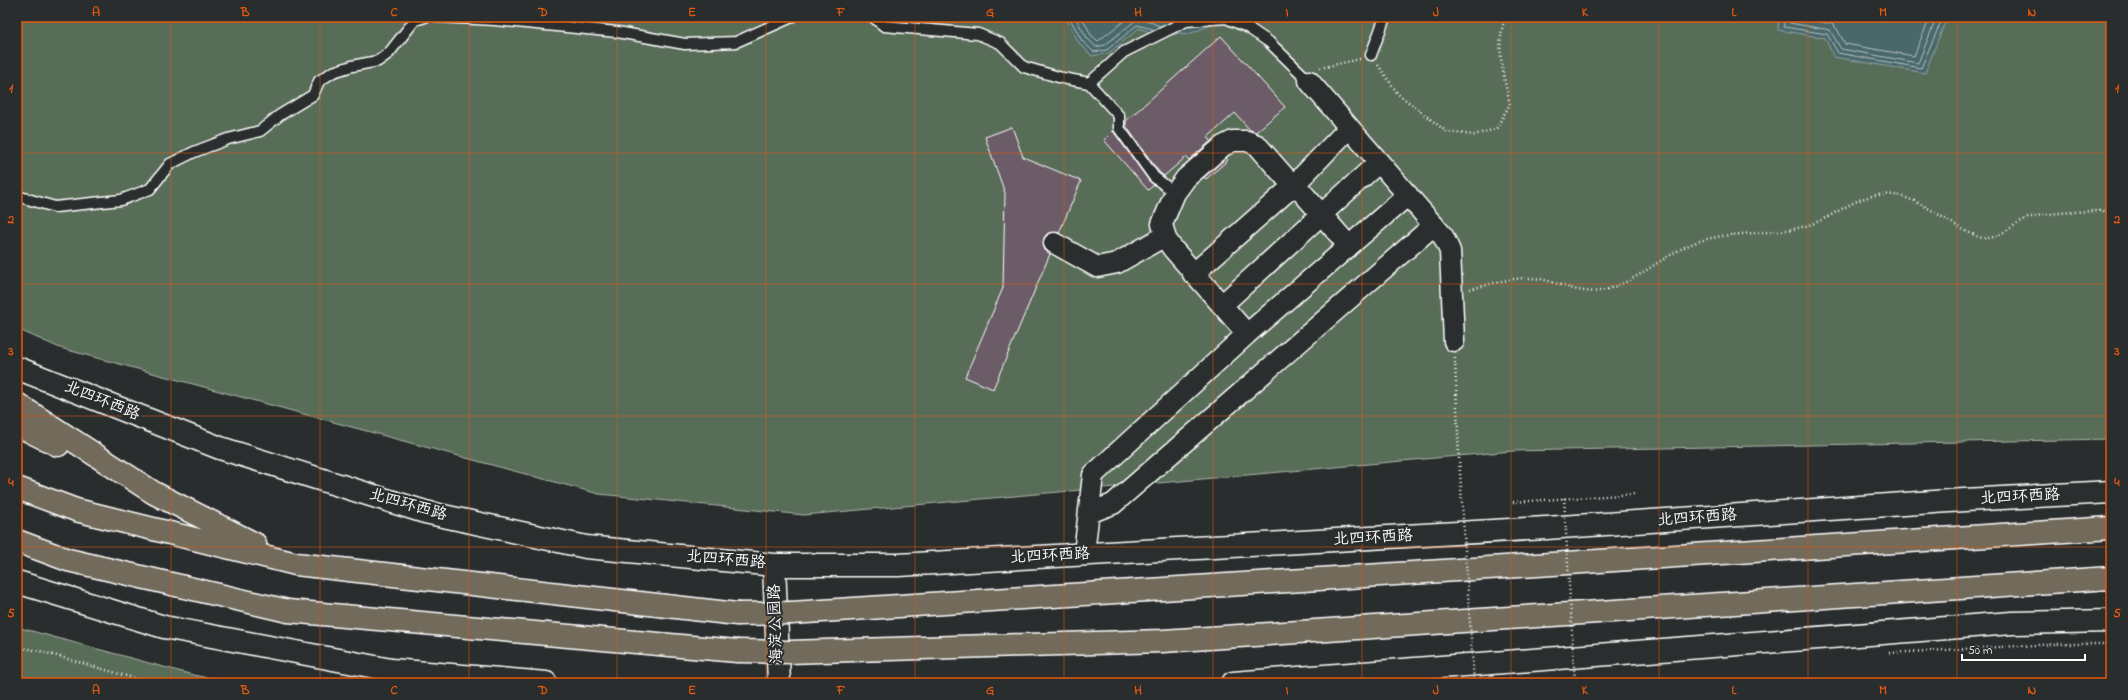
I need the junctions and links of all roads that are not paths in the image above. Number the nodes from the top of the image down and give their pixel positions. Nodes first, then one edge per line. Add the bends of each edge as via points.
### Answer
1 (425, 17) edge
2 (438, 17) edge
3 (792, 17) edge
4 (873, 17) edge
5 (1386, 17) edge
6 (1371, 54) road end
7 (1304, 77) joint
8 (1089, 83) junction
9 (1349, 128) junction
10 (1379, 162) junction
11 (1293, 186) junction
12 (1175, 193) junction
13 (1408, 195) junction
14 (17, 196) edge
15 (1321, 215) junction
16 (1434, 225) junction
17 (1165, 236) junction
18 (1054, 243) dead end
19 (1347, 248) junction
20 (1193, 274) junction
21 (1222, 305) junction
22 (1247, 334) junction
23 (1454, 341) road end
24 (17, 368) edge
25 (17, 404) edge
26 (17, 425) edge
27 (17, 488) edge
28 (2111, 492) edge
29 (154, 493) junction
30 (1089, 513) junction
31 (2111, 528) edge
32 (17, 541) edge
33 (17, 553) edge
34 (1084, 554) junction
35 (68, 560) junction
36 (296, 564) junction
37 (774, 565) junction
38 (2111, 578) edge
39 (17, 582) edge
40 (2111, 621) edge
41 (2012, 623) junction
42 (2111, 632) edge
43 (546, 683) edge
44 (779, 683) edge
45 (1233, 683) edge

1 - 14 lane via 415,20 389,52 378,61 333,72 319,81 313,95 260,131 228,139 170,164 150,189 121,200 55,207
2 - 3 lane via 617,32 685,44 736,42
4 - 8 lane via 884,26 978,34 1000,43 1024,67
5 - 6 lane
7 - 8 lane via 1269,42 1247,27 1226,18 1186,21 1171,28 1124,52
7 - 9 street
8 - 12 lane via 1120,116 1119,128 1154,177
9 - 10 street
9 - 11 street
10 - 13 street
10 - 15 street
11 - 12 street via 1257,145 1247,141 1234,141 1223,146 1191,174
11 - 15 street
11 - 20 street
12 - 17 street via 1162,224
13 - 16 street
13 - 19 street
15 - 19 street via 1342,238
15 - 21 street
16 - 23 street via 1443,236 1450,252
16 - 30 street via 1113,504
17 - 18 street via 1117,263 1097,267
17 - 20 street
19 - 22 street
20 - 21 street
21 - 22 street
22 - 30 street via 1093,475
24 - 37 street, 北四环西路 via 220,448 425,512 586,547
25 - 29 highway
26 - 29 highway
27 - 36 highway via 76,510
28 - 34 street, 北四环西路
29 - 36 highway via 185,511
30 - 34 street
31 - 36 highway, bridge via 791,613 738,614
32 - 35 highway
33 - 35 highway
34 - 37 street, 北四环西路 via 898,565
35 - 38 highway, bridge via 288,611 737,651 789,652 1163,641
37 - 44 street, 海淀公园路
39 - 43 street via 164,627 211,636 391,670
40 - 41 street
41 - 42 street
41 - 45 street

